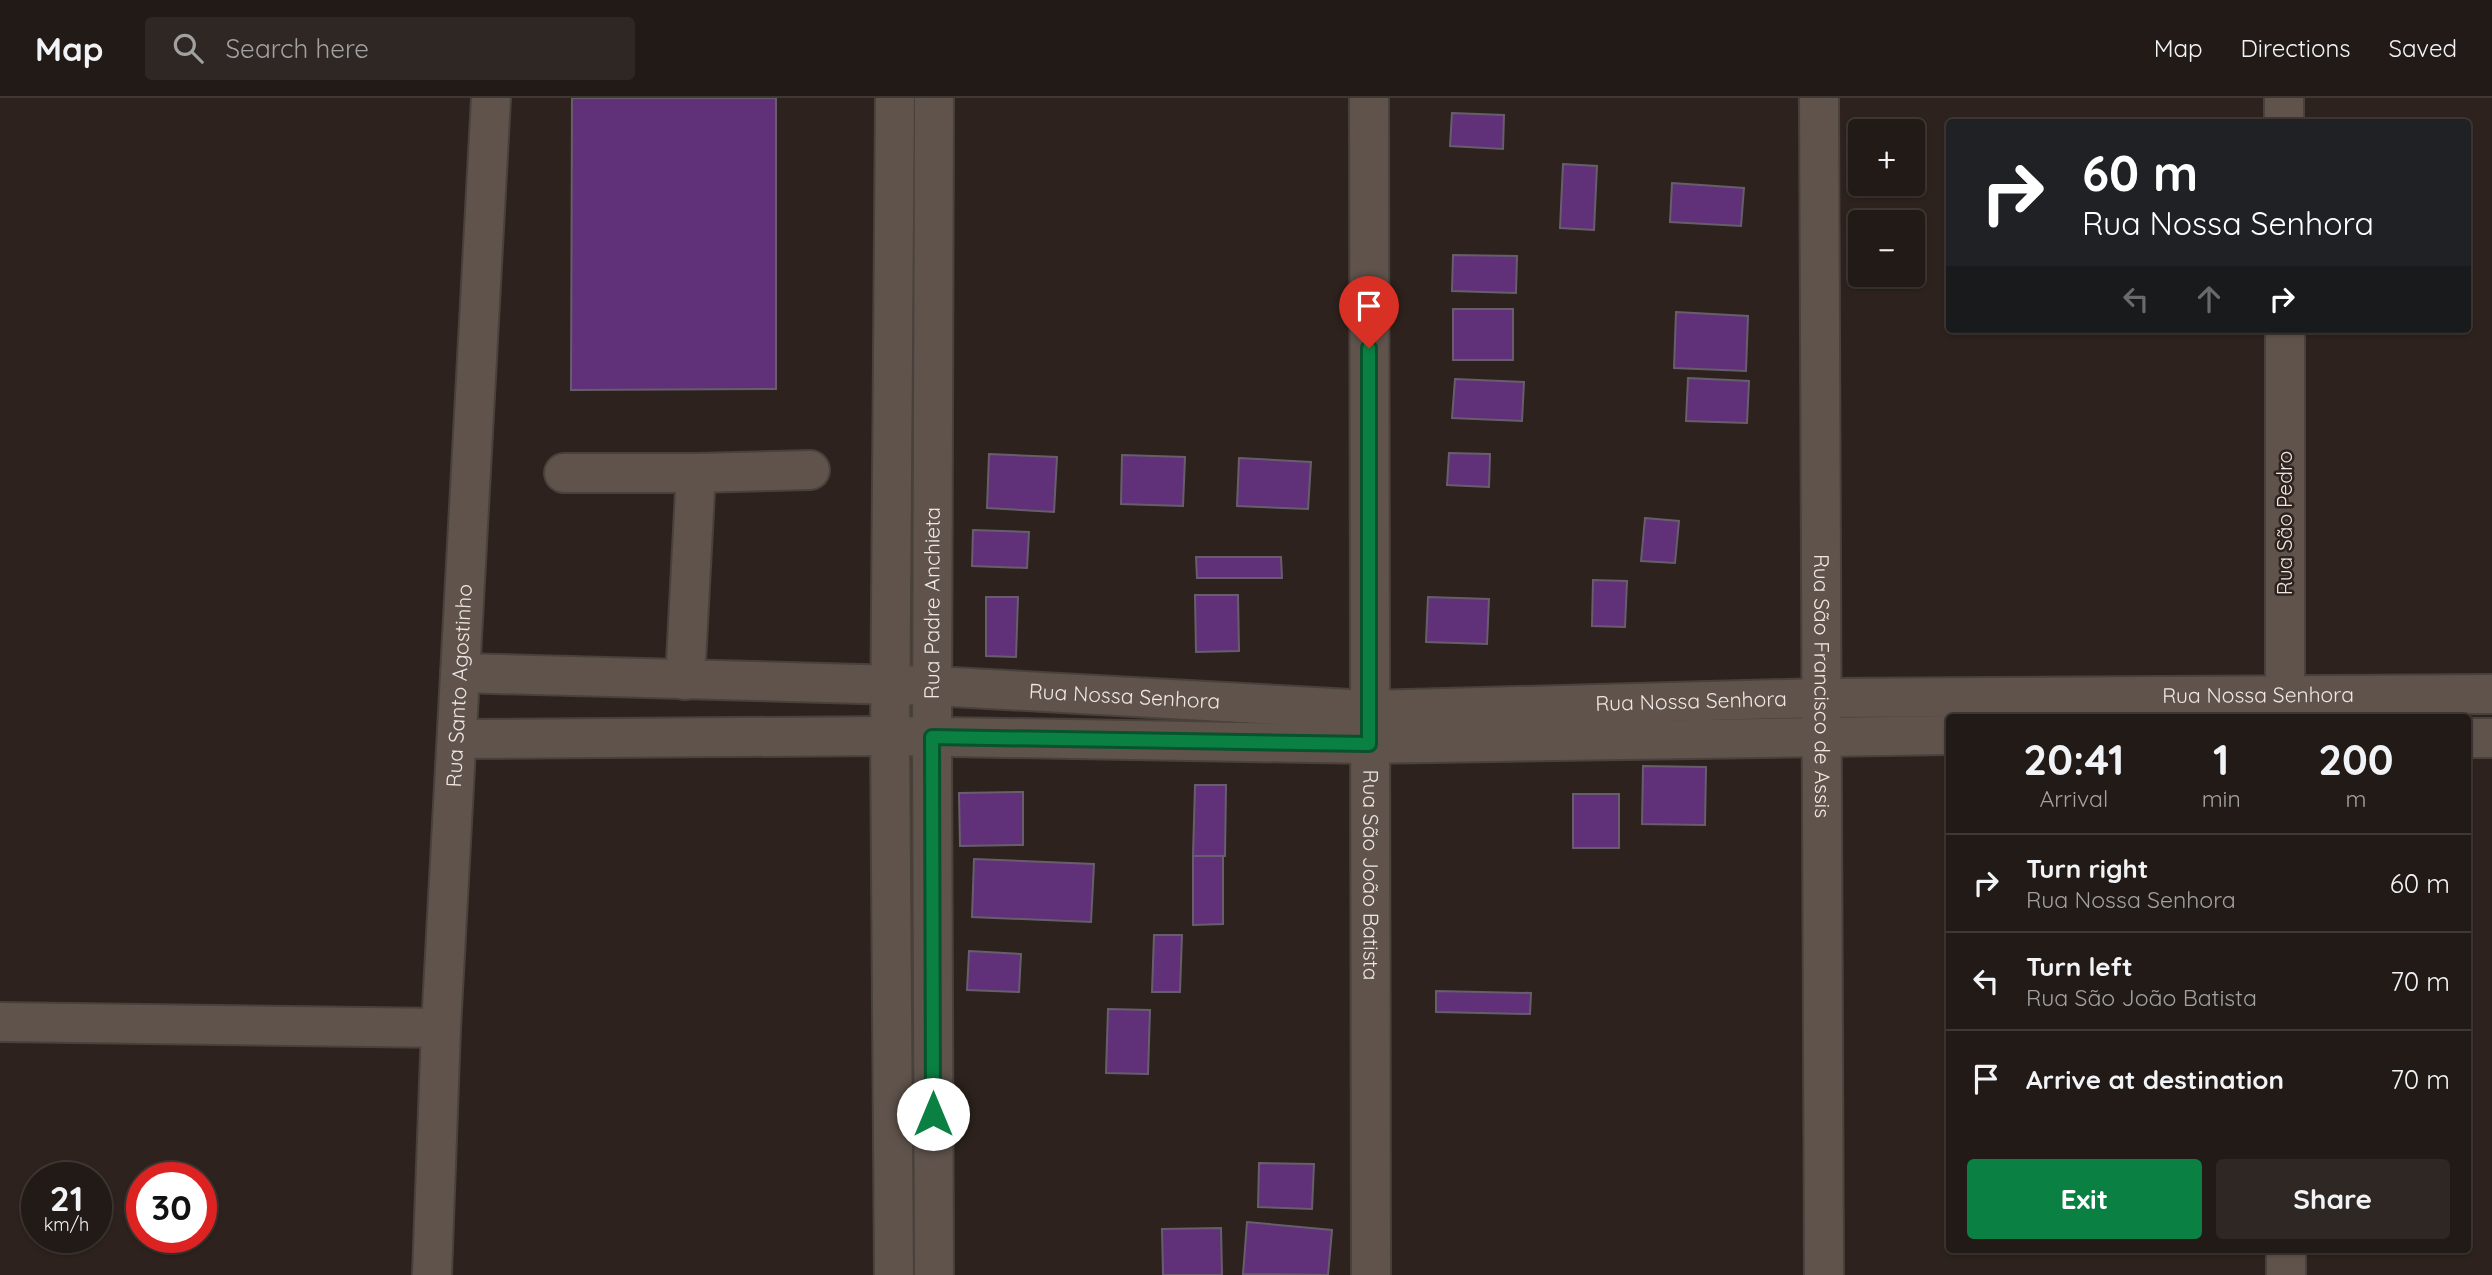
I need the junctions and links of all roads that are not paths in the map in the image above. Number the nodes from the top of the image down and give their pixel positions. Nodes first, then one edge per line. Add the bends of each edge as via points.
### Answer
1 (491, 98) edge
2 (894, 98) edge
3 (934, 98) edge
4 (1369, 98) edge
5 (1819, 98) edge
6 (2284, 98) edge
7 (2284, 119) edge
8 (2285, 333) edge
9 (810, 470) dead end
10 (564, 473) dead end
11 (696, 473) junction
12 (460, 673) junction
13 (668, 679) junction
14 (891, 686) junction
15 (934, 686) junction
16 (2492, 694) edge
17 (2076, 707) edge
18 (2285, 707) edge
19 (1821, 717) junction
20 (1369, 727) junction
21 (1946, 734) edge
22 (890, 736) junction
23 (932, 737) junction
24 (646, 738) junction
25 (2471, 738) edge
26 (2492, 738) edge
27 (457, 739) junction
28 (0, 1022) edge
29 (441, 1028) junction
30 (2286, 1253) edge
31 (432, 1275) edge
32 (894, 1275) edge
33 (934, 1275) edge
34 (1371, 1275) edge
35 (1824, 1275) edge
36 (2286, 1275) edge

1 - 12 street, Rua Santo Agostinho
2 - 14 street, Rua Padre Anchieta
3 - 15 street, Rua Padre Anchieta
4 - 20 street, Rua São João Batista
5 - 19 street, Rua São Francisco de Assis
6 - 7 street
8 - 18 street, Rua São Pedro
9 - 11 street
10 - 11 street
11 - 13 street
12 - 13 street, Rua Nossa Senhora
12 - 27 street, Rua Santo Agostinho
13 - 14 street, Rua Nossa Senhora
13 - 24 street
14 - 15 street, Rua Nossa Senhora
14 - 22 street, Rua Padre Anchieta
15 - 20 street, Rua Nossa Senhora
15 - 23 street, Rua Padre Anchieta
16 - 18 street, Rua Nossa Senhora
17 - 18 street, Rua Nossa Senhora
17 - 19 street, Rua Nossa Senhora
19 - 20 street, Rua Nossa Senhora
19 - 21 street, Rua Nossa Senhora
19 - 35 street, Rua São Francisco de Assis
20 - 23 street, Rua Nossa Senhora
20 - 34 street, Rua São João Batista
22 - 23 street, Rua Nossa Senhora
22 - 24 street, Rua Nossa Senhora
22 - 32 street, Rua Padre Anchieta
23 - 33 street, Rua Padre Anchieta
24 - 27 street, Rua Nossa Senhora
25 - 26 street
27 - 29 street, Rua Santo Agostinho
28 - 29 street
29 - 31 street, Rua Santo Agostinho
30 - 36 street

